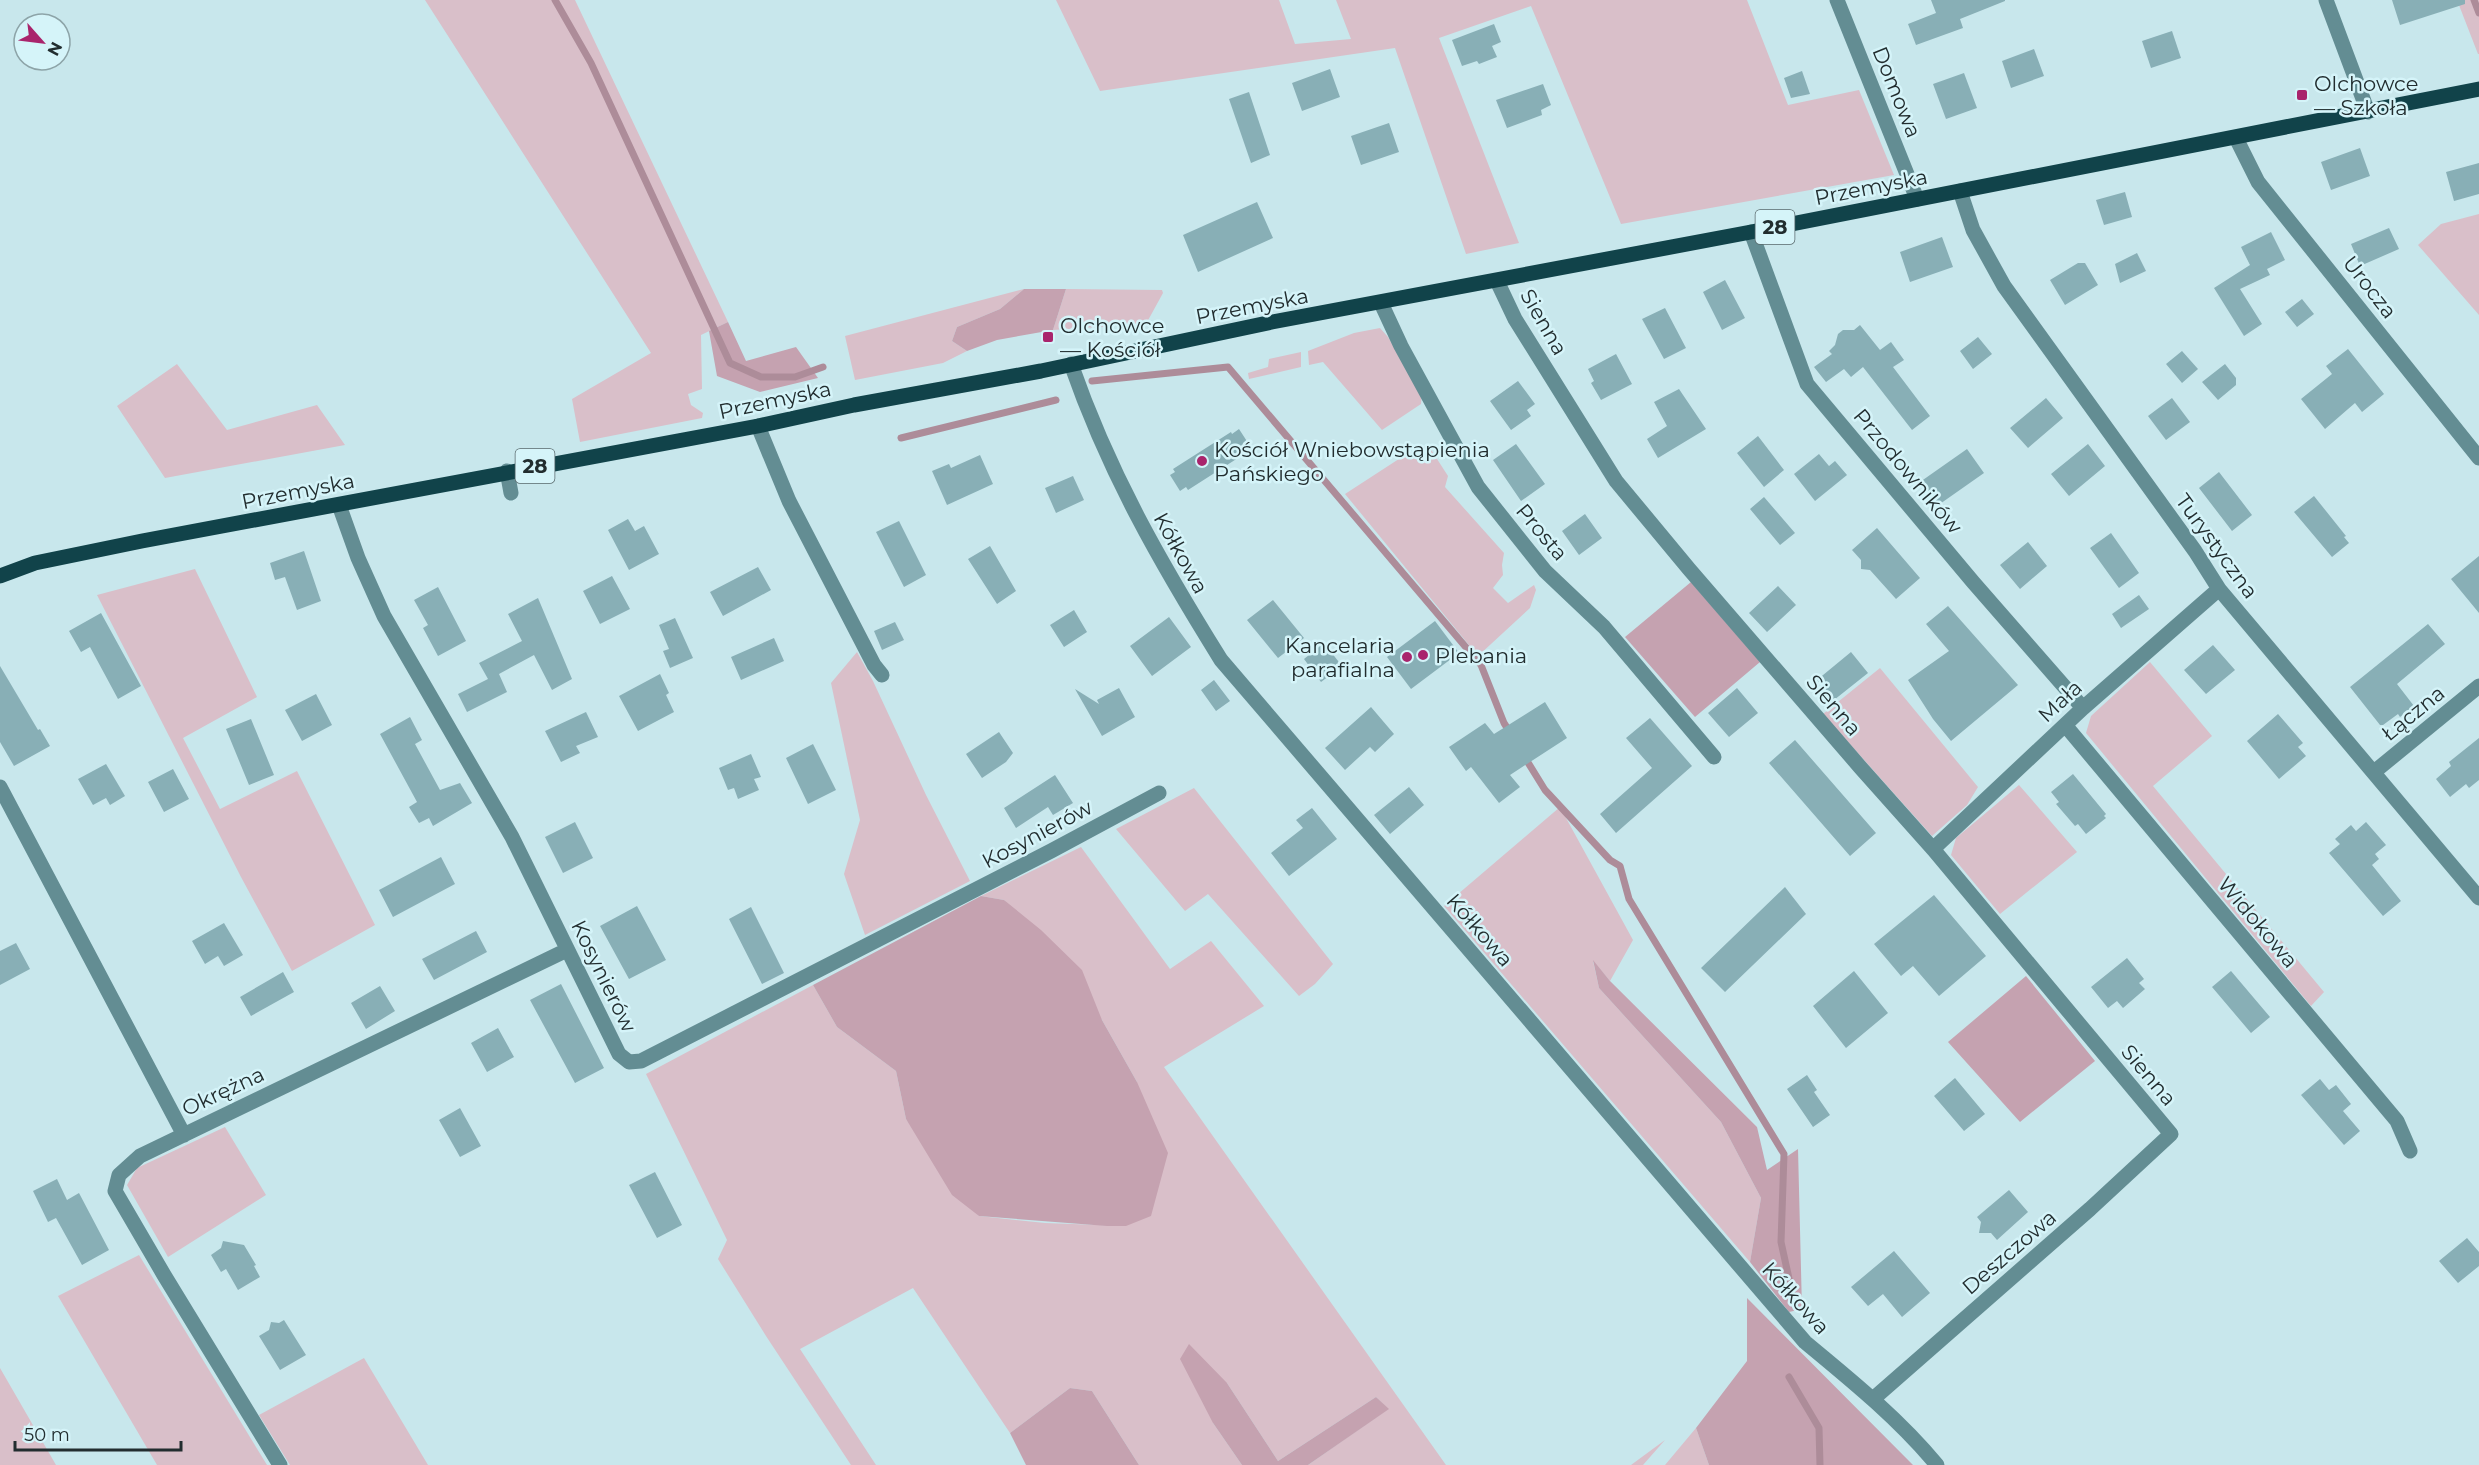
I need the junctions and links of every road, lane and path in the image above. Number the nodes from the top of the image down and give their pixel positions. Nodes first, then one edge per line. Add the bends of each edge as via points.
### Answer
1 (1838, 0) edge
2 (2326, 0) edge
3 (2479, 89) edge
4 (2368, 112) junction
5 (2236, 138) junction
6 (1960, 191) junction
7 (1917, 199) junction
8 (1751, 232) junction
9 (1497, 281) junction
10 (1381, 303) junction
11 (1071, 364) junction
12 (758, 426) junction
13 (2479, 458) edge
14 (507, 471) junction
15 (511, 493) dead end
16 (339, 505) junction
17 (0, 576) edge
18 (2219, 589) junction
19 (882, 675) dead end
20 (2479, 686) edge
21 (2083, 708) junction
22 (2065, 725) junction
23 (1714, 757) dead end
24 (2374, 772) junction
25 (0, 787) edge
26 (1159, 793) dead end
27 (1933, 849) junction
28 (2479, 898) edge
29 (567, 950) junction
30 (2171, 1134) joint
31 (184, 1135) junction
32 (2410, 1151) dead end
33 (1873, 1400) junction
34 (280, 1465) edge
35 (1937, 1465) edge

1 - 7 street, Domowa
2 - 4 street
3 - 4 main road, Przemyska / 28
4 - 5 main road, Przemyska / 28
5 - 6 main road, Przemyska / 28
5 - 13 street, Urocza via 2258,182
6 - 7 main road, Przemyska / 28
6 - 18 street, Turystyczna via 1973,230 2004,286
7 - 8 main road, Przemyska / 28
8 - 9 main road, Przemyska / 28
8 - 21 street, Przodowników via 1807,384
9 - 10 main road, Przemyska / 28
9 - 27 street, Sienna via 1515,319 1616,481
10 - 11 main road, Przemyska / 28
10 - 23 street, Prosta via 1478,487 1545,571 1604,627
11 - 12 main road, Przemyska / 28
11 - 33 street, Kółkowa via 1118,481 1163,567 1221,660 1804,1342
12 - 14 main road, Przemyska / 28
12 - 19 street via 798,520
14 - 15 street
14 - 16 main road, Przemyska / 28
16 - 17 main road, Przemyska / 28 via 35,563
16 - 29 street, Kosynierów via 384,616 512,837
18 - 21 street, Mała
18 - 24 street, Turystyczna
20 - 24 street, Łączna
21 - 22 street, Mała
22 - 27 street, Mała
22 - 32 street, Widokowa via 2397,1120
24 - 28 street, Turystyczna
25 - 31 street, Okrężna
26 - 29 street, Kosynierów via 641,1061 629,1062 619,1054
27 - 30 street, Sienna
29 - 31 street, Okrężna
30 - 33 street, Deszczowa
31 - 34 street via 140,1156 119,1175 115,1191
33 - 35 street, Kółkowa

